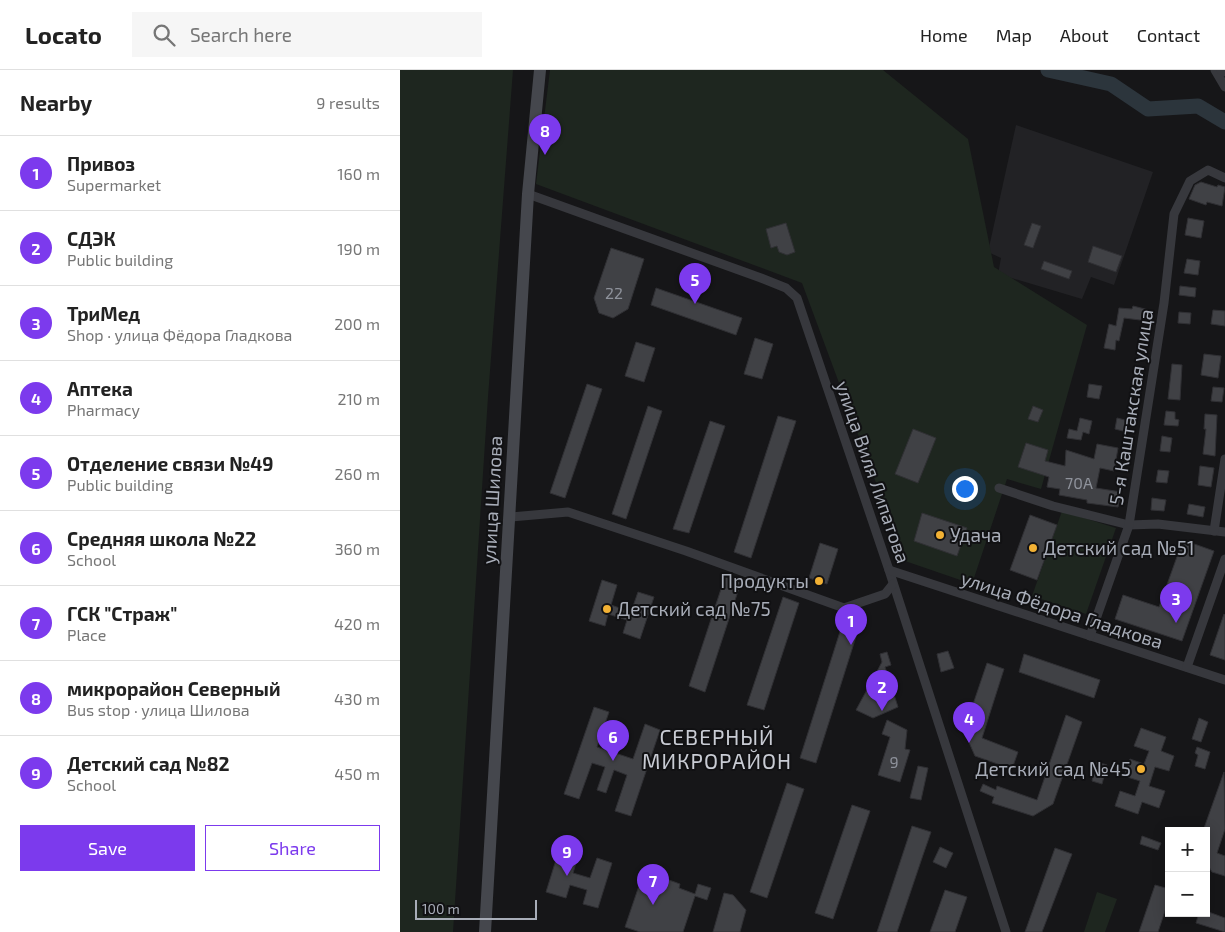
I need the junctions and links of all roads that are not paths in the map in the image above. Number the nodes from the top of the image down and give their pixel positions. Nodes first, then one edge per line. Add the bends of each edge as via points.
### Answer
1 (540, 70) edge
2 (1215, 70) edge
3 (1221, 70) edge
4 (1225, 72) edge
5 (1225, 87) edge
6 (1225, 178) edge
7 (528, 194) junction
8 (1225, 459) edge
9 (999, 488) dead end
10 (511, 516) junction
11 (1129, 525) junction
12 (1214, 531) junction
13 (1225, 532) edge
14 (1225, 559) edge
15 (889, 570) junction
16 (893, 584) junction
17 (1090, 636) junction
18 (1187, 667) junction
19 (1225, 680) edge
20 (485, 932) edge
21 (1006, 932) edge

1 - 7 main road, улица Шилова
2 - 5 street
3 - 4 street
6 - 11 street, 5-я Каштакская улица via 1208,170 1190,180 1174,214 1164,303
7 - 10 main road, улица Шилова
7 - 15 street, улица Виля Липатова via 786,288 797,298
8 - 12 street
9 - 11 street via 1053,506
10 - 16 street via 568,512 844,608 885,594
10 - 20 main road, улица Шилова
11 - 12 street via 1158,524
11 - 17 street, 5-я Каштакская улица
12 - 13 street
14 - 18 street
15 - 16 street, улица Виля Липатова
15 - 17 street, улица Фёдора Гладкова
16 - 21 street, улица Виля Липатова
17 - 18 street, улица Фёдора Гладкова
18 - 19 street, улица Фёдора Гладкова

